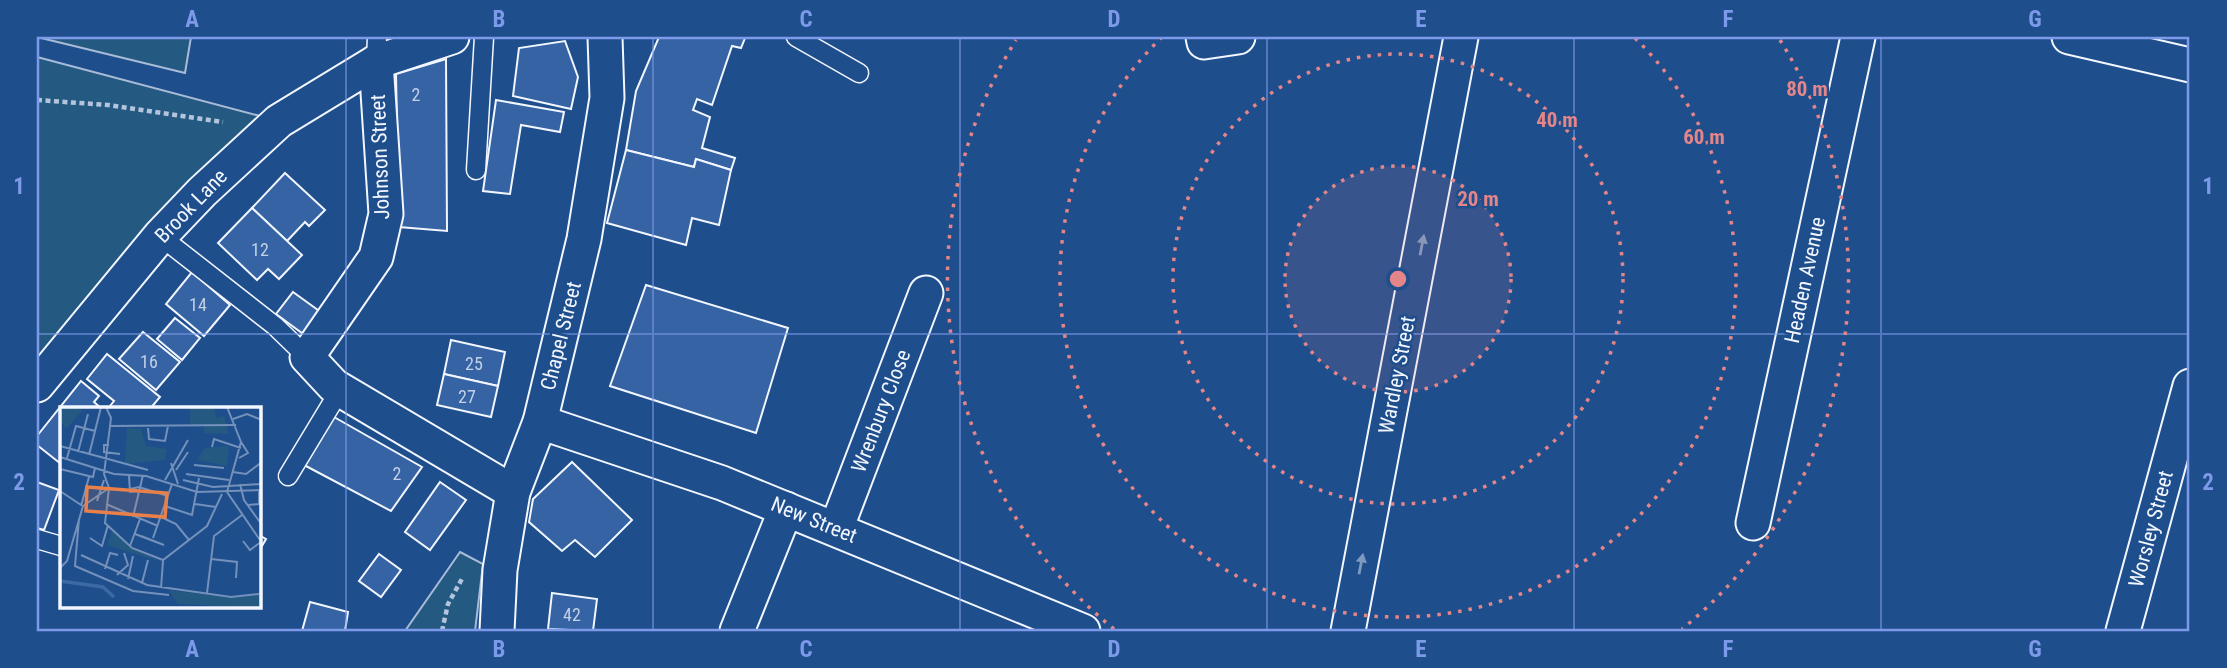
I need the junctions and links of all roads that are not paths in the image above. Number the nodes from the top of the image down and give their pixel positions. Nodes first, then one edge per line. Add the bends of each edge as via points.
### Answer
1 (452, 37) edge
2 (484, 37) edge
3 (605, 37) edge
4 (796, 37) edge
5 (1203, 37) edge
6 (1238, 37) edge
7 (1461, 37) edge
8 (1858, 37) edge
9 (2070, 37) edge
10 (376, 49) edge
11 (2190, 65) edge
12 (859, 73) dead end
13 (476, 170) dead end
14 (160, 236) junction
15 (926, 293) dead end
16 (307, 357) junction
17 (37, 385) edge
18 (2190, 386) edge
19 (340, 390) junction
20 (540, 422) junction
21 (288, 476) dead end
22 (513, 492) junction
23 (786, 509) junction
24 (1753, 523) dead end
25 (836, 529) junction
26 (37, 539) edge
27 (60, 546) edge
28 (496, 631) edge
29 (737, 631) edge
30 (1083, 631) edge
31 (1348, 631) edge
32 (2123, 631) edge

1 - 10 street, Brook Lane
2 - 13 lane
3 - 20 street, Chapel Street via 607,98 584,239
4 - 12 lane
5 - 6 street via 1204,42
31 -> 7 street, Wardley Street
8 - 24 street, Headen Avenue
9 - 11 street
10 - 14 street, Brook Lane via 271,128
10 - 16 street, Johnson Street via 386,214 376,257
14 - 16 lane via 275,326
14 - 17 street, Brook Lane
15 - 25 street, Wrenbury Close
16 - 19 street
18 - 32 street, Worsley Street
19 - 21 lane
19 - 22 street
20 - 22 street, Chapel Street
20 - 23 street, New Street
22 - 28 street, Chapel Street
23 - 25 street, New Street
23 - 29 street
25 - 30 street, New Street
26 - 27 lane

